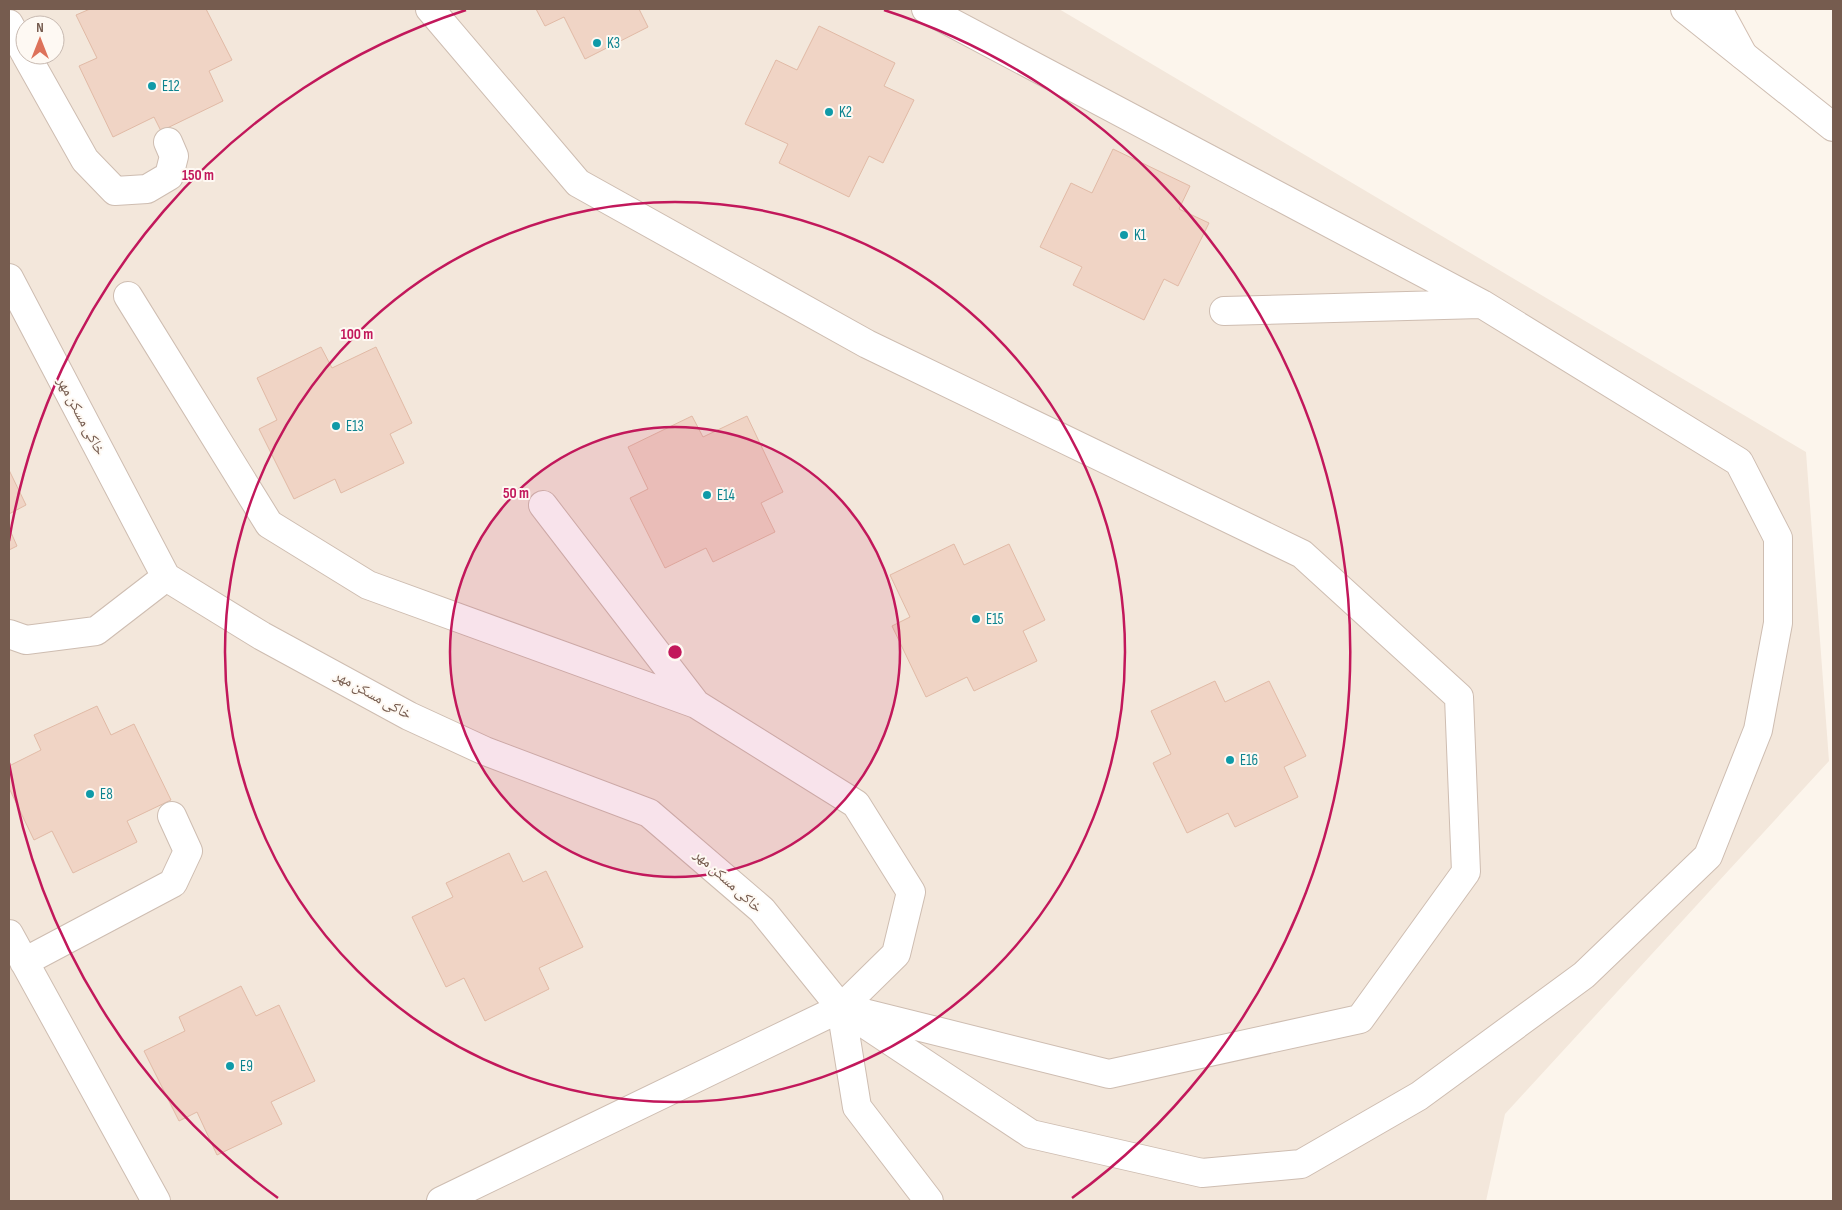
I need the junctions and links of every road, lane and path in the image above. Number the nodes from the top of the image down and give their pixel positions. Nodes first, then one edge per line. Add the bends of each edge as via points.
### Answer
1 (430, 9) edge
2 (926, 9) edge
3 (1685, 9) edge
4 (1718, 9) edge
5 (1743, 55) junction
6 (32, 65) edge
7 (1833, 127) edge
8 (168, 142) dead end
9 (9, 278) edge
10 (128, 296) dead end
11 (1482, 304) junction
12 (1224, 311) dead end
13 (543, 505) dead end
14 (166, 577) junction
15 (9, 634) edge
16 (696, 704) junction
17 (172, 816) dead end
18 (9, 934) edge
19 (24, 962) junction
20 (841, 1008) junction
21 (156, 1201) edge
22 (441, 1201) edge
23 (929, 1201) edge

1 - 20 street via 578,183 867,344 1302,554 1459,697 1466,872 1360,1019 1109,1074
2 - 11 street
3 - 5 street
4 - 5 street
5 - 7 street
6 - 8 street via 85,160 115,191 146,189 169,176 174,156
9 - 14 street, خاکی مسکن مهر
10 - 16 street via 269,524 368,585
11 - 12 street
11 - 20 street via 1739,462 1778,538 1778,623 1758,730 1708,856 1577,981 1418,1096 1301,1164 1202,1174 1031,1134
13 - 16 street
14 - 15 street via 96,631 26,640
14 - 20 street, خاکی مسکن مهر via 262,636 409,716 485,751 649,813 762,910
16 - 20 street via 856,804 911,892 896,954
17 - 19 street via 188,851 173,883
18 - 19 street
19 - 21 street
20 - 22 street
20 - 23 street via 857,1107

